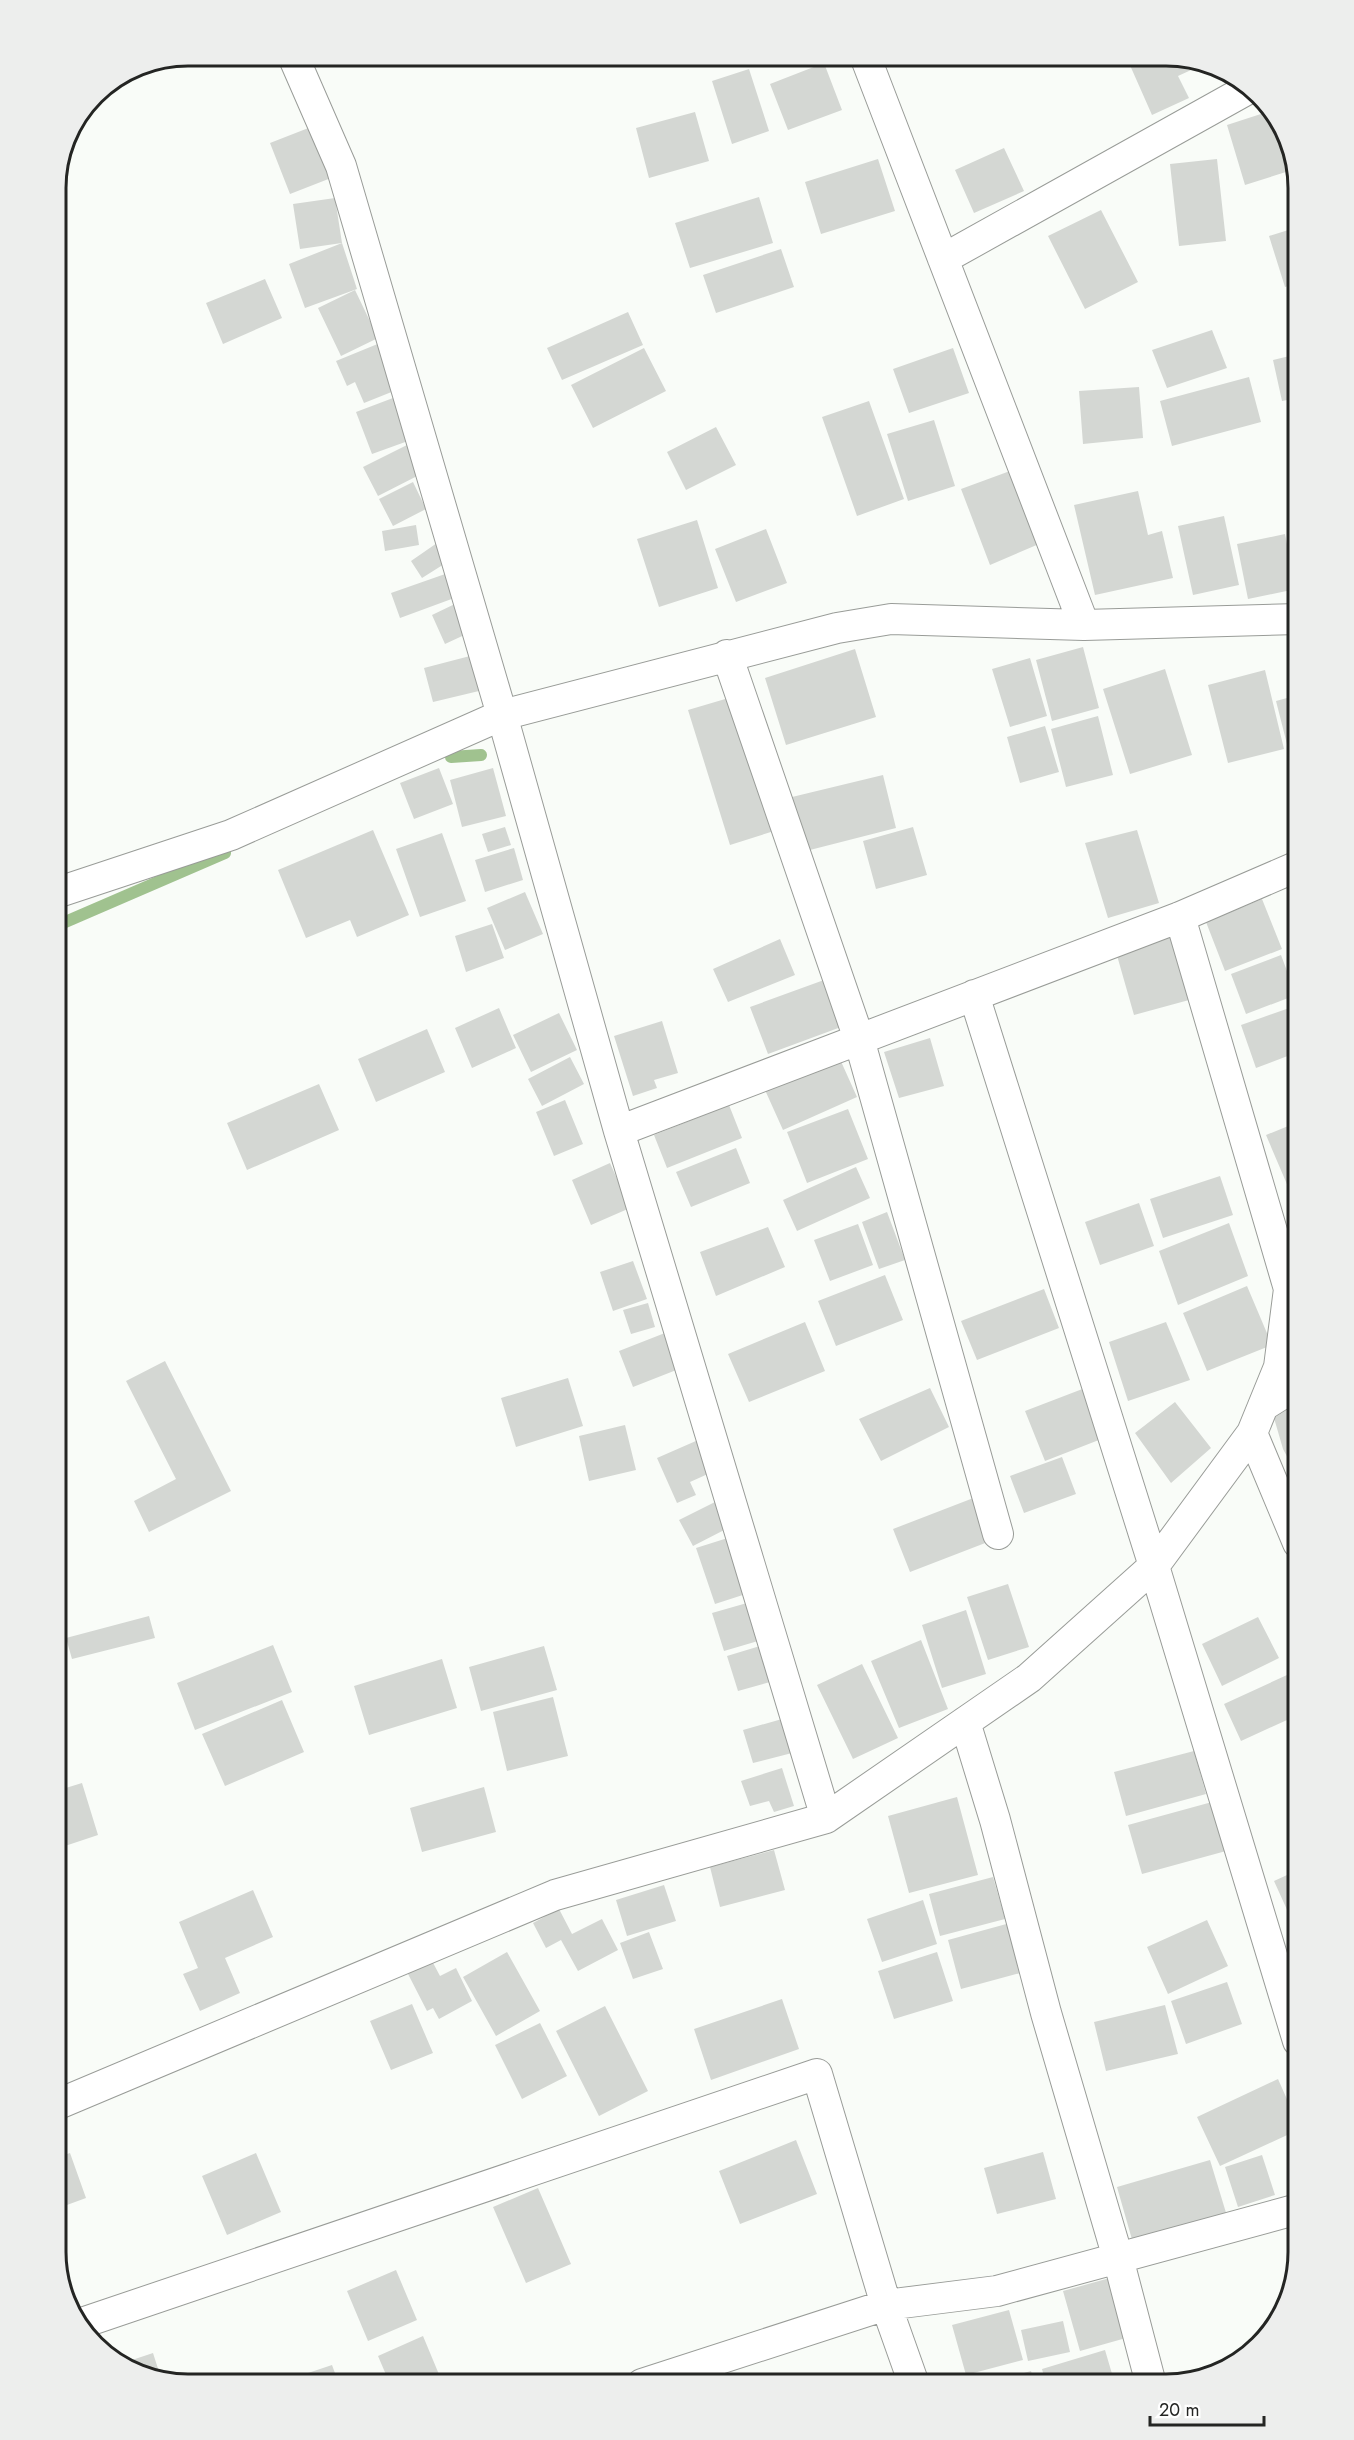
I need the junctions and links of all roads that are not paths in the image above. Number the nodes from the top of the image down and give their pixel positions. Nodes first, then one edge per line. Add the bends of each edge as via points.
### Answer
1 (297, 66) edge
2 (869, 66) edge
3 (1241, 92) edge
4 (943, 259) junction
5 (1288, 619) edge
6 (1083, 625) junction
7 (727, 655) junction
8 (502, 715) junction
9 (1288, 871) edge
10 (66, 890) edge
11 (1180, 917) junction
12 (974, 995) junction
13 (859, 1039) junction
14 (619, 1131) junction
15 (1288, 1286) edge
16 (1288, 1297) edge
17 (1288, 1393) edge
18 (1257, 1419) junction
19 (1288, 1511) edge
20 (998, 1534) dead end
21 (1154, 1566) junction
22 (964, 1722) junction
23 (826, 1818) junction
24 (1288, 2005) edge
25 (66, 2101) edge
26 (1288, 2212) edge
27 (1118, 2259) junction
28 (886, 2305) junction
29 (87, 2320) edge
30 (673, 2374) edge
31 (910, 2374) edge
32 (1147, 2374) edge

1 - 8 street via 341,166
2 - 4 street
3 - 4 street
4 - 6 street
5 - 6 street
6 - 7 street via 891,619
7 - 8 street
7 - 13 street
8 - 10 street via 231,835
8 - 14 street
9 - 11 street
11 - 12 street
11 - 15 street
12 - 13 street
12 - 21 street
13 - 14 street
13 - 20 street
14 - 23 street
16 - 18 street via 1279,1367
17 - 18 street
18 - 19 street
18 - 21 street
21 - 22 street via 1029,1678
21 - 24 street
22 - 23 street
22 - 27 street
23 - 25 street via 555,1895
26 - 27 street
27 - 28 street via 997,2291
27 - 32 street
28 - 29 street via 816,2074
28 - 30 street
28 - 31 street

